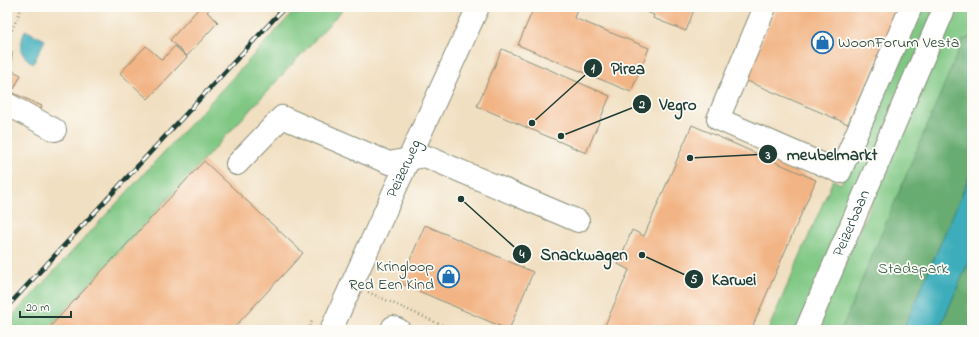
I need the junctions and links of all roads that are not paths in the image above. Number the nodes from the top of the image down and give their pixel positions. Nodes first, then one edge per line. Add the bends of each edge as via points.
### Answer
1 (478, 7) edge
2 (765, 7) edge
3 (911, 7) edge
4 (945, 7) edge
5 (7, 104) edge
6 (55, 130) dead end
7 (409, 159) junction
8 (237, 164) dead end
9 (578, 221) dead end
10 (331, 330) edge
11 (392, 330) edge
12 (399, 330) edge
13 (806, 330) edge

1 - 7 street, Peizerweg
2 - 3 street via 718,119 840,172
4 - 13 street, Peizerbaan
5 - 6 street
7 - 8 street via 389,163 282,118
7 - 9 street via 425,156
7 - 10 street, Peizerweg
11 - 12 street via 393,327

